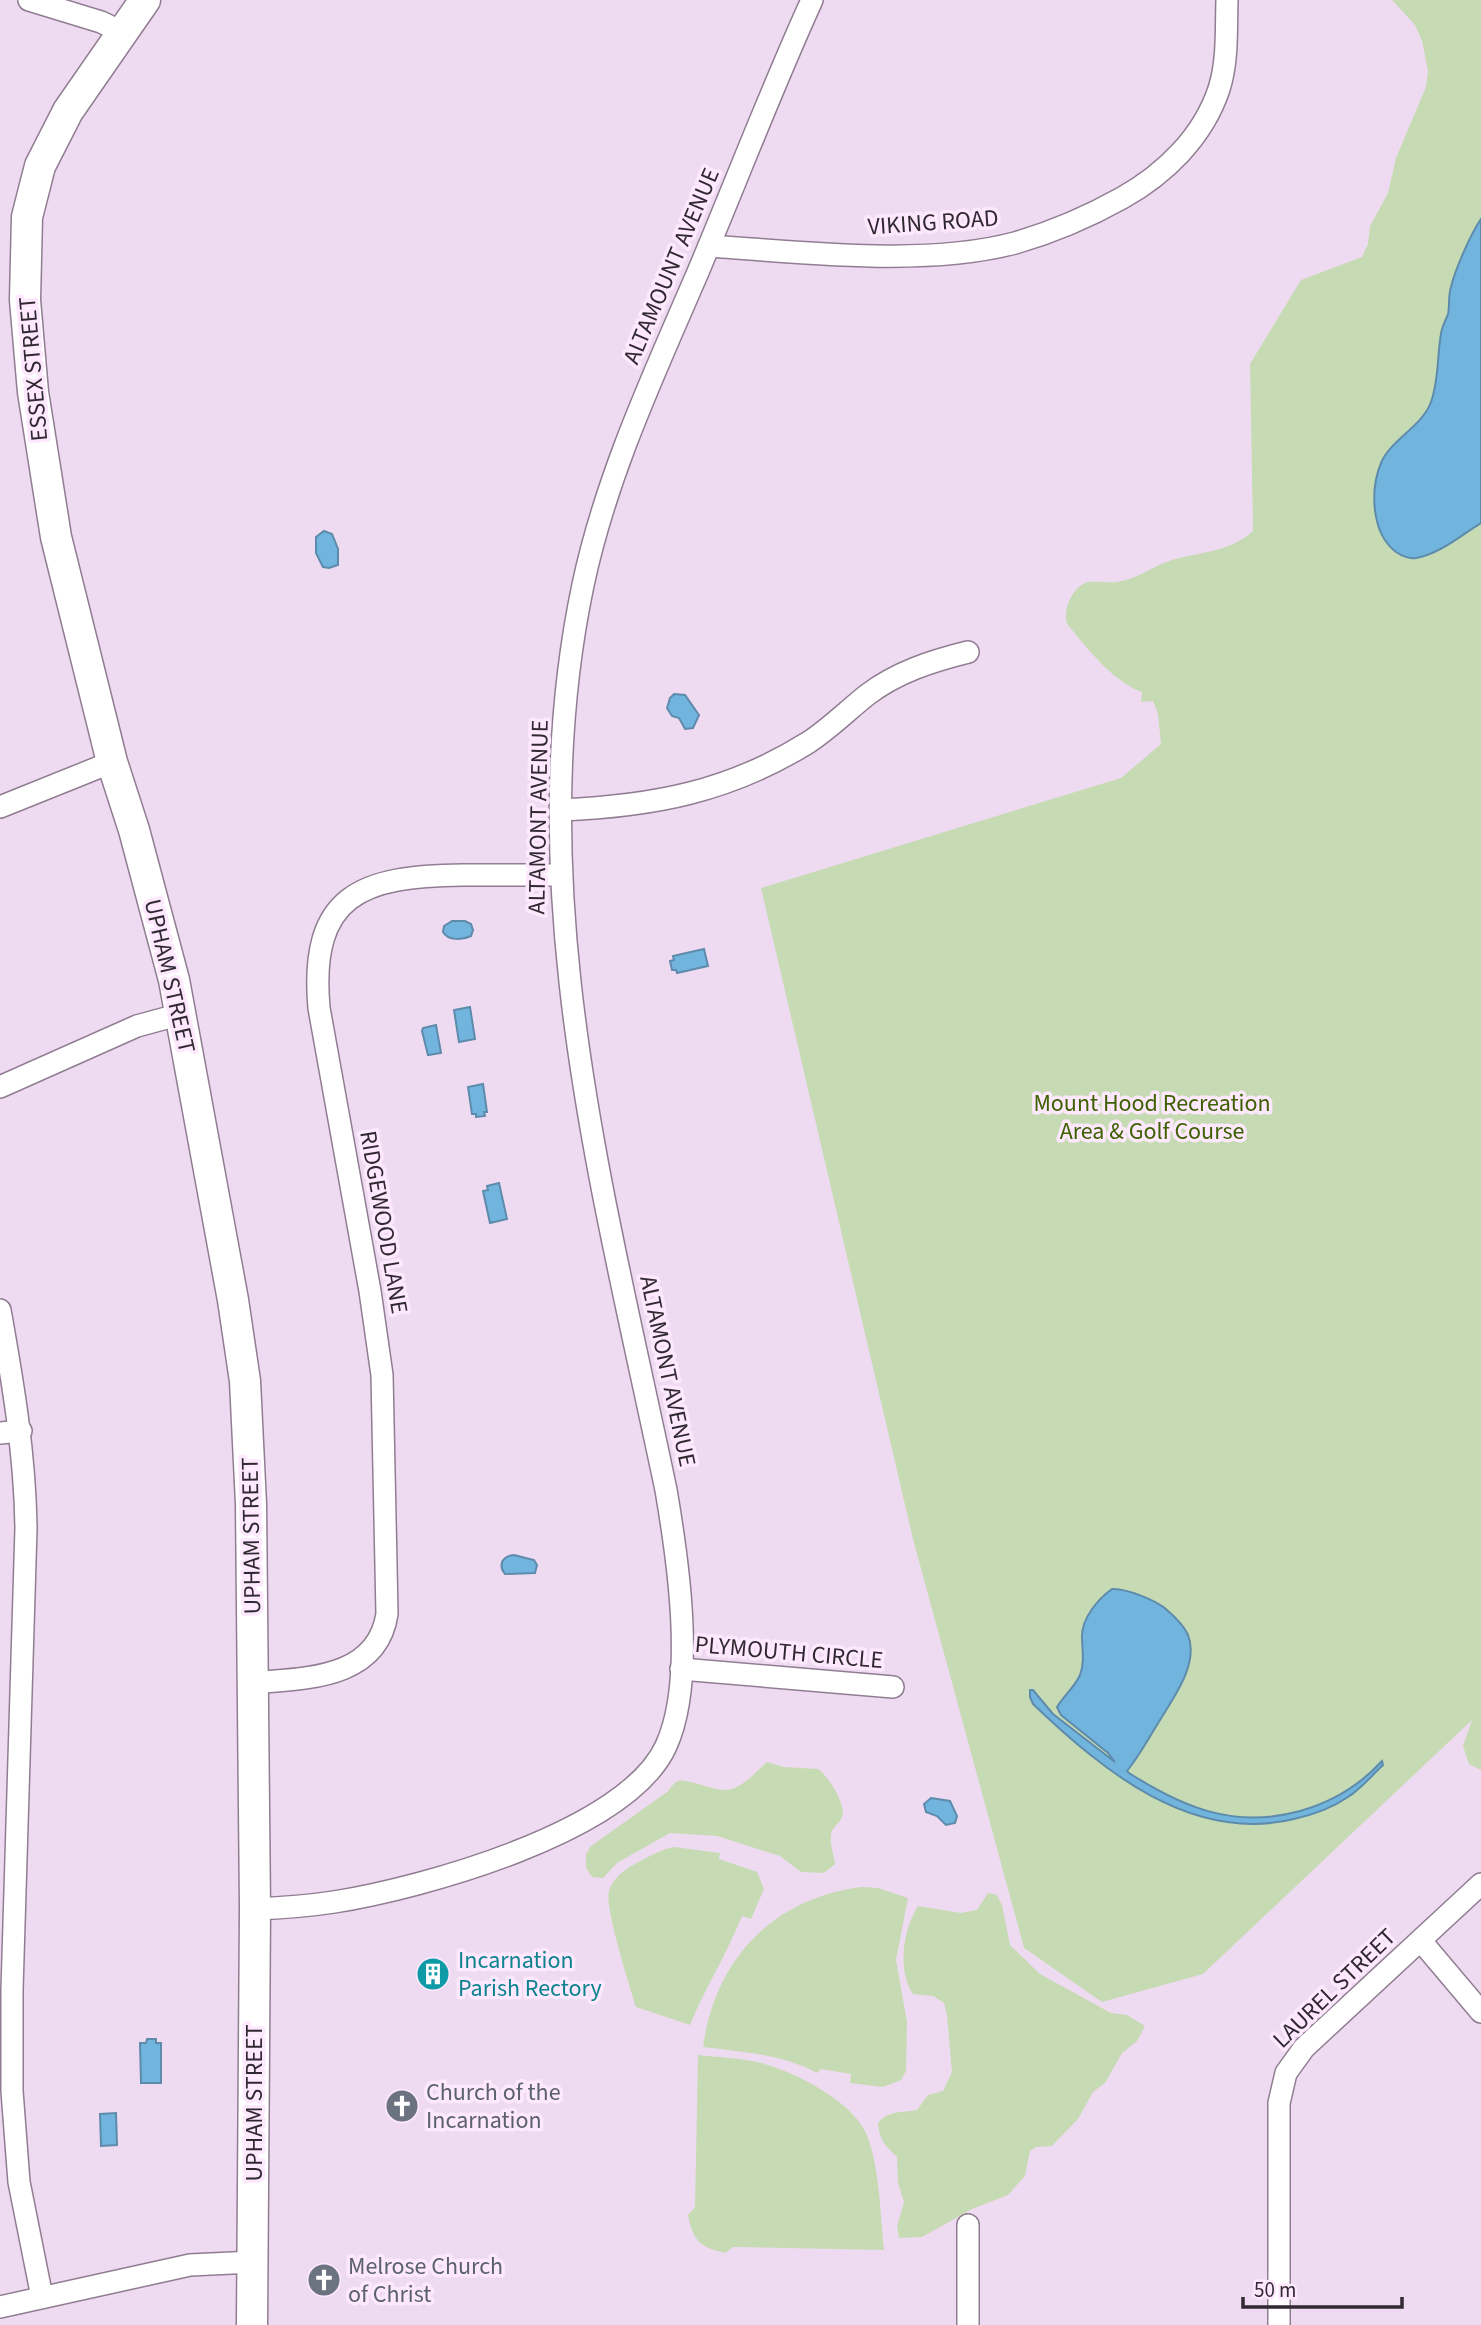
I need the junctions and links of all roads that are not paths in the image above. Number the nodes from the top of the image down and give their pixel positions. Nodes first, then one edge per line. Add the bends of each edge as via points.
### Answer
1 (29, 0) edge
2 (145, 0) edge
3 (812, 0) edge
4 (1227, 0) edge
5 (122, 32) junction
6 (709, 246) junction
7 (590, 556) joint
8 (968, 652) dead end
9 (112, 762) junction
10 (0, 807) edge
11 (561, 810) junction
12 (560, 875) junction
13 (181, 1014) junction
14 (0, 1087) edge
15 (0, 1310) edge
16 (10, 1432) edge
17 (681, 1669) junction
18 (253, 1683) junction
19 (892, 1687) dead end
20 (10, 1736) edge
21 (1481, 1884) edge
22 (255, 1909) junction
23 (1421, 1941) junction
24 (1481, 2012) edge
25 (6, 2032) edge
26 (968, 2225) dead end
27 (253, 2262) junction
28 (42, 2297) junction
29 (0, 2307) edge
30 (252, 2325) edge
31 (968, 2325) edge
32 (1279, 2325) edge

1 - 5 street
2 - 5 main road, ESSEX STREET
3 - 6 street, ALTAMOUNT AVENUE
4 - 6 street, VIKING ROAD via 1223,69 1208,114 1175,160 1101,210 1035,237 962,252 894,255
5 - 9 main road, ESSEX STREET via 46,151 27,217 25,267 33,391 45,478 64,576
6 - 7 street, ALTAMOUNT AVENUE via 637,414
7 - 11 street, ALTAMONT AVENUE via 568,684
8 - 11 street via 902,674 808,742 729,782 648,803
9 - 10 street
9 - 13 main road, UPHAM STREET
11 - 12 street, ALTAMONT AVENUE
12 - 17 street, ALTAMONT AVENUE via 578,1060 672,1528 680,1594
12 - 18 street, RIDGEWOOD LANE via 441,876 381,882 358,892 341,907 323,939 317,979 319,1008 382,1375 387,1614 377,1642 349,1667
13 - 14 street via 137,1026
13 - 18 main road, UPHAM STREET via 248,1406
15 - 16 street
16 - 20 street via 25,1480 26,1528
17 - 19 street, PLYMOUTH CIRCLE
17 - 22 street, ALTAMONT AVENUE via 675,1720 657,1762 635,1786 588,1818 515,1851 413,1885 333,1902
18 - 22 main road, UPHAM STREET
20 - 25 street
21 - 23 street, LAUREL STREET
22 - 27 main road, UPHAM STREET
23 - 24 street
23 - 32 street, LAUREL STREET via 1304,2048 1283,2080 1279,2103
25 - 28 street via 16,2161
26 - 31 street
27 - 28 street via 190,2264
27 - 30 main road, UPHAM STREET
28 - 29 street

